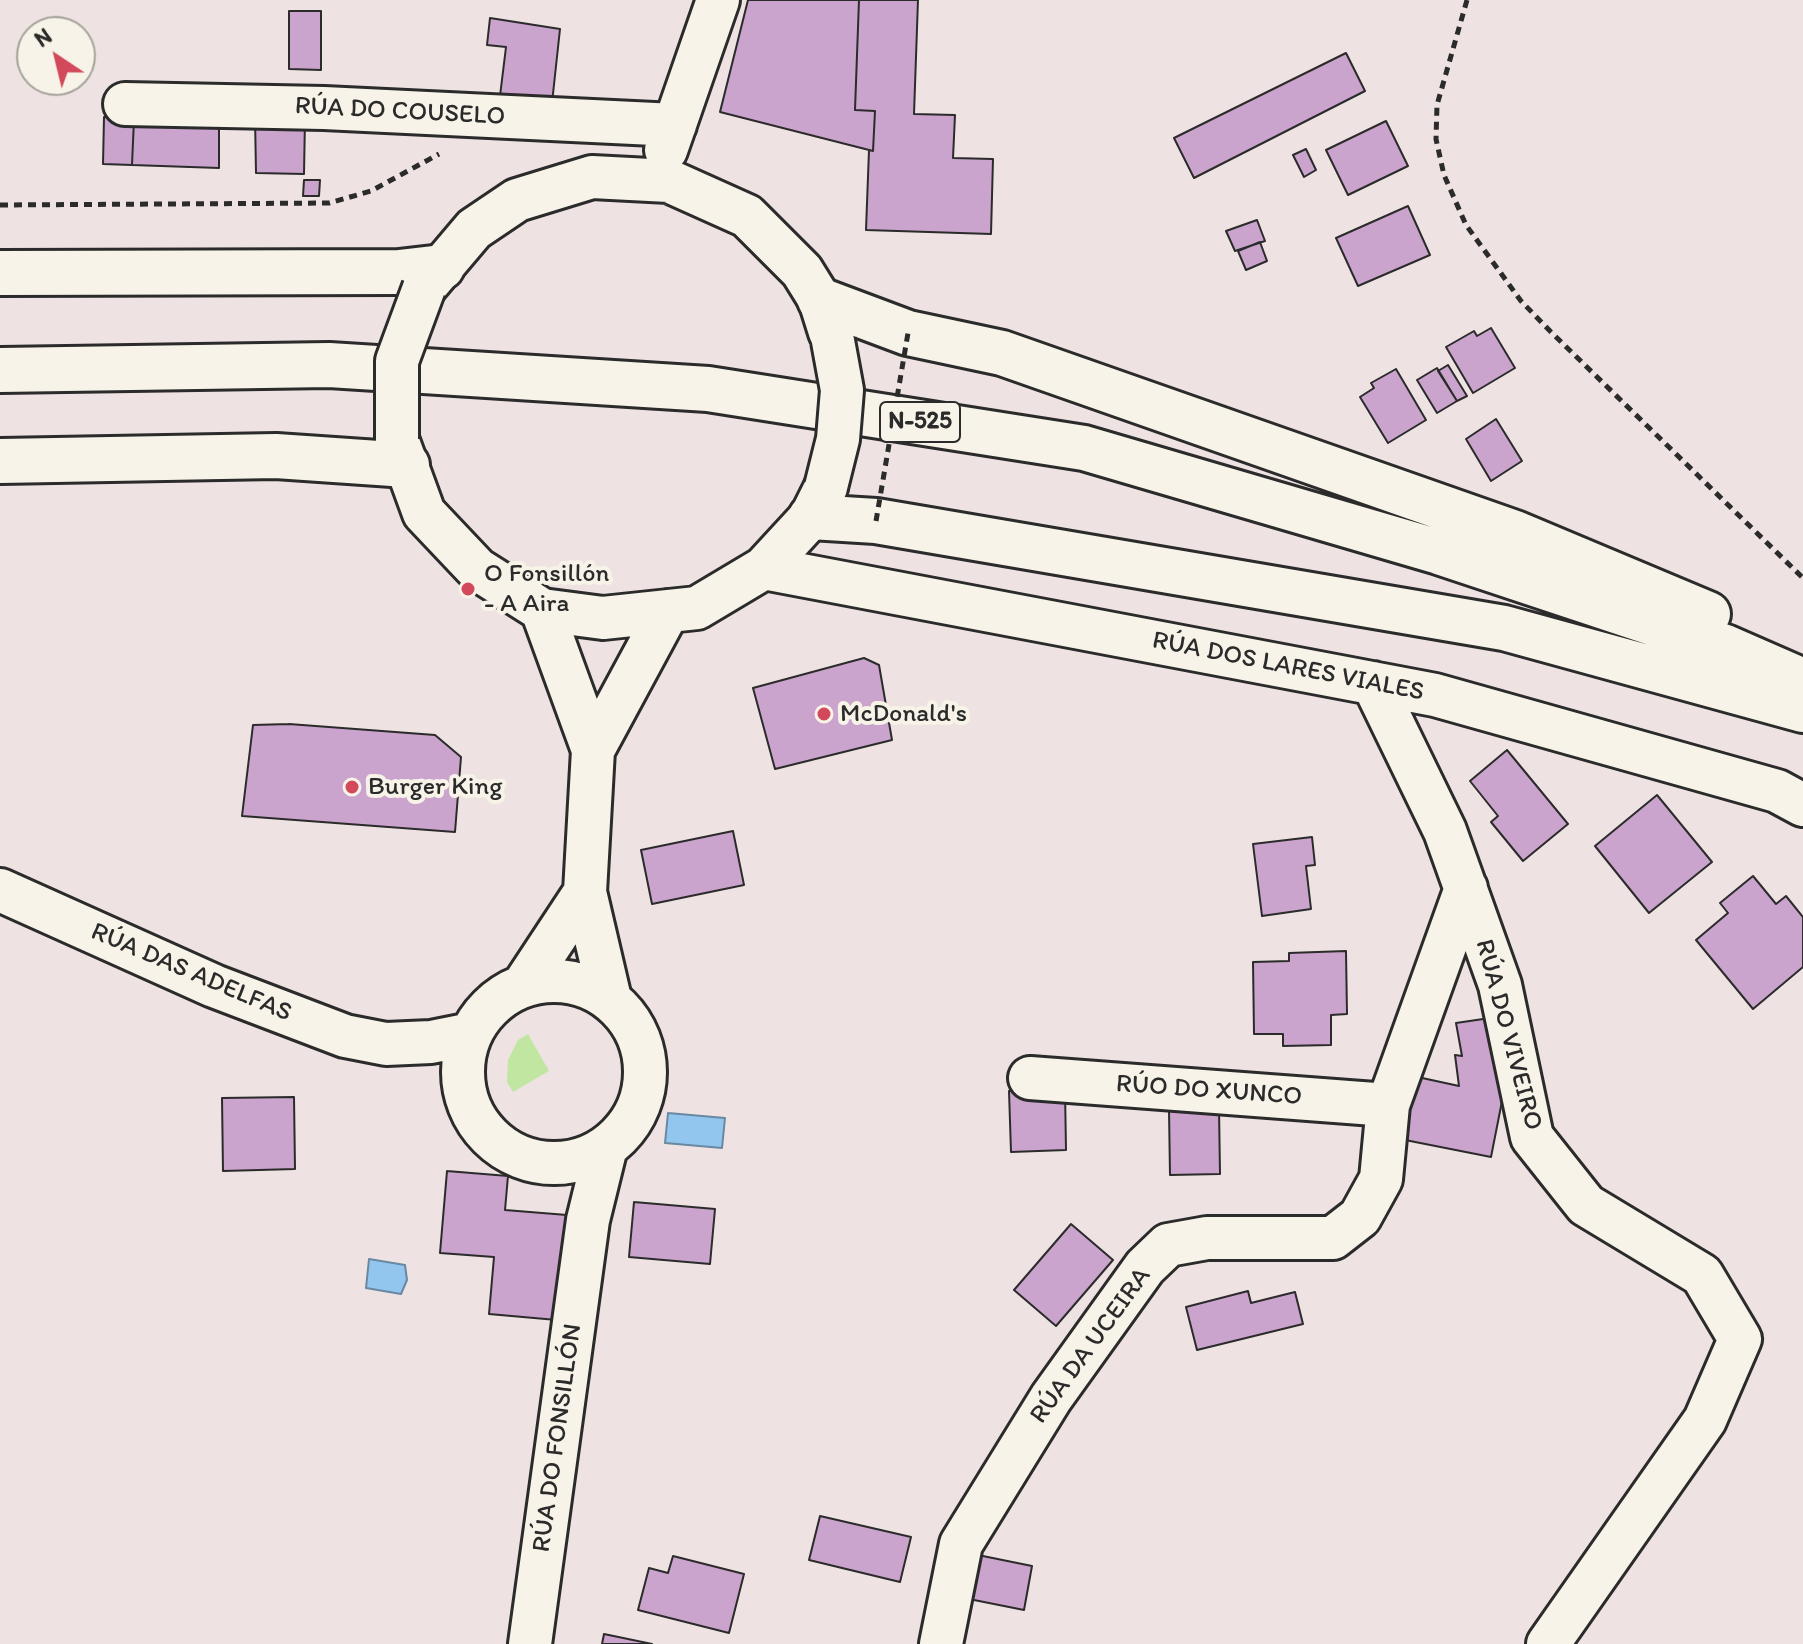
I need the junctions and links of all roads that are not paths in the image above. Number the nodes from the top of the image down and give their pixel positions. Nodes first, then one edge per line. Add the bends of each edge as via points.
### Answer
1 (718, 0) edge
2 (125, 104) dead end
3 (675, 125) junction
4 (655, 181) junction
5 (0, 273) edge
6 (433, 277) junction
7 (820, 300) junction
8 (0, 370) edge
9 (402, 452) junction
10 (0, 461) edge
11 (819, 502) junction
12 (764, 568) junction
13 (542, 610) junction
14 (668, 611) junction
15 (1803, 660) edge
16 (1803, 681) edge
17 (1373, 683) junction
18 (1803, 710) edge
19 (593, 750) junction
20 (1803, 805) edge
21 (1466, 888) junction
22 (0, 890) edge
23 (585, 892) junction
24 (523, 986) junction
25 (610, 999) junction
26 (471, 1034) junction
27 (386, 1044) junction
28 (1030, 1078) dead end
29 (467, 1096) junction
30 (1388, 1105) junction
31 (606, 1147) junction
32 (548, 1163) junction
33 (587, 1232) junction
34 (530, 1644) edge
35 (941, 1644) edge
36 (1548, 1644) edge

1 - 3 street
2 - 3 street, RÚA DO COUSELO
3 - 4 street
4 - 6 street via 592,177 517,200 474,229
4 - 7 street via 669,181 747,216 802,271
5 - 6 highway via 399,272
6 - 9 street, bridge via 397,361
7 - 11 street, bridge via 842,390 838,439
7 - 15 highway via 908,333 1002,353 1515,533 1751,632
8 - 16 highway, N-525 via 329,365 708,389 1084,448 1439,552 1725,647
9 - 10 highway
9 - 13 street via 424,513 477,569
11 - 12 street
11 - 18 highway via 876,521 1504,628
12 - 14 street via 697,608
12 - 17 street, RÚA DOS LARES VIALES
13 - 14 street via 603,618
13 - 19 street
14 - 19 street
17 - 20 street, RÚA DOS LARES VIALES via 1435,695 1777,791
17 - 21 street, RÚA DO VIVEIRO via 1445,831
19 - 23 street
21 - 30 street, RÚA DA UCEIRA
21 - 36 street, RÚA DO VIVEIRO via 1500,985 1532,1137 1586,1205 1702,1275 1740,1339 1705,1420
22 - 27 street, RÚA DAS ADELFAS via 214,986 345,1036
23 - 24 street
23 - 25 street
24 - 25 street via 553,980 583,985
24 - 26 street via 501,997
25 - 31 street via 630,1020 642,1046 646,1074 627,1128
26 - 27 street, RÚA DAS ADELFAS
26 - 29 street via 464,1056
27 - 29 street, RÚA DAS ADELFAS
28 - 30 street, RÚO DO XUNCO
29 - 32 street via 474,1116 493,1140 518,1156
30 - 35 street, RÚA DA UCEIRA via 1381,1179 1360,1217 1333,1238 1207,1238 1168,1245 1145,1267 1051,1398 961,1544
31 - 32 street via 578,1160
31 - 33 street, RÚA DO FONSILLÓN
32 - 33 street via 568,1190
33 - 34 street, RÚA DO FONSILLÓN

